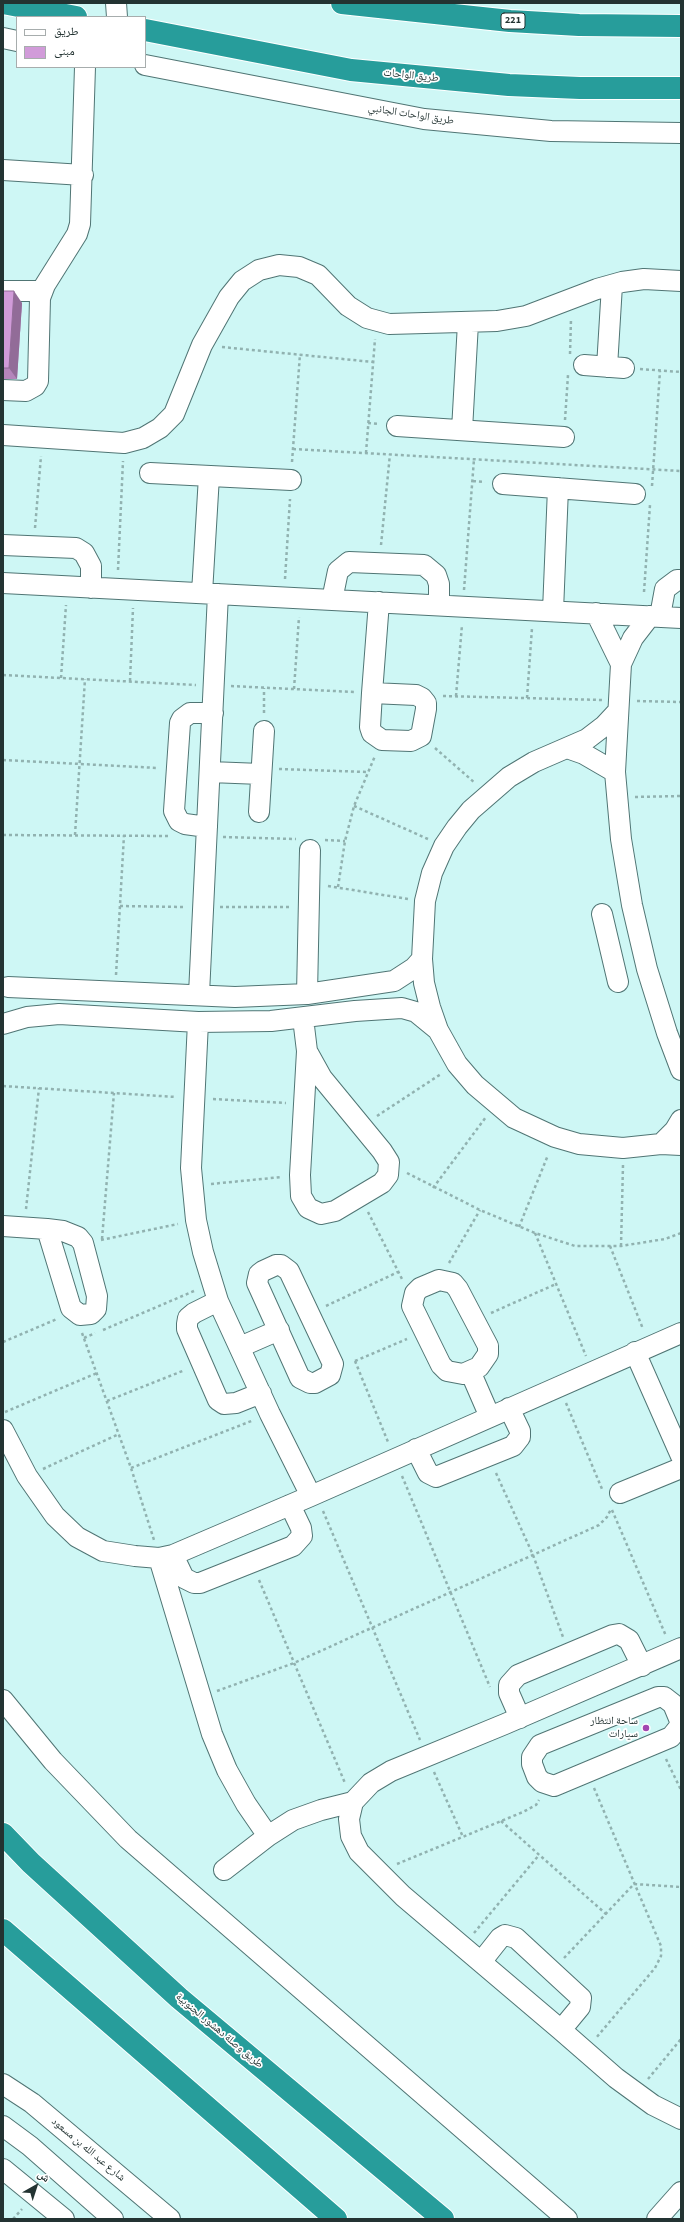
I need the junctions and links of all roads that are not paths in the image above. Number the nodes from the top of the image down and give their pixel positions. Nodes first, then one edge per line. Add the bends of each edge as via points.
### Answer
1 (3, 3) edge
2 (116, 3) edge
3 (344, 4) edge
4 (71, 16) edge
5 (117, 16) edge
6 (681, 26) edge
7 (146, 30) edge
8 (3, 38) edge
9 (16, 41) edge
10 (146, 65) edge
11 (85, 68) edge
12 (681, 88) edge
13 (681, 133) edge
14 (3, 170) edge
15 (83, 175) junction
16 (681, 281) edge
17 (612, 285) junction
18 (3, 290) edge
19 (42, 291) junction
20 (468, 323) junction
21 (574, 365) road end
22 (3, 390) edge
23 (397, 426) dead end
24 (462, 430) junction
25 (3, 435) edge
26 (564, 438) road end
27 (150, 473) dead end
28 (209, 476) junction
29 (291, 480) dead end
30 (503, 484) dead end
31 (558, 488) junction
32 (635, 494) dead end
33 (3, 545) edge
34 (681, 580) edge
35 (3, 583) edge
36 (90, 588) junction
37 (210, 594) junction
38 (332, 600) junction
39 (379, 602) junction
40 (439, 605) junction
41 (553, 611) junction
42 (596, 613) junction
43 (655, 616) junction
44 (681, 618) edge
45 (621, 664) junction
46 (372, 693) junction
47 (618, 706) junction
48 (213, 713) junction
49 (264, 731) road end
50 (568, 748) junction
51 (261, 771) junction
52 (210, 772) junction
53 (615, 772) junction
54 (259, 812) dead end
55 (207, 826) junction
56 (310, 850) dead end
57 (602, 914) dead end
58 (640, 938) junction
59 (609, 944) junction
60 (422, 959) junction
61 (618, 982) dead end
62 (6, 984) edge
63 (199, 994) junction
64 (307, 994) junction
65 (303, 1018) junction
66 (198, 1022) junction
67 (3, 1023) edge
68 (438, 1030) junction
69 (307, 1051) junction
70 (681, 1070) edge
71 (681, 1120) edge
72 (661, 1144) junction
73 (681, 1145) edge
74 (3, 1226) edge
75 (47, 1229) junction
76 (215, 1292) junction
77 (279, 1330) junction
78 (681, 1333) edge
79 (240, 1346) junction
80 (642, 1349) junction
81 (470, 1371) junction
82 (261, 1392) junction
83 (510, 1408) junction
84 (490, 1417) junction
85 (3, 1431) edge
86 (416, 1449) junction
87 (681, 1456) edge
88 (681, 1468) edge
89 (314, 1495) junction
90 (612, 1498) road end
91 (290, 1505) junction
92 (166, 1556) junction
93 (677, 1650) edge
94 (642, 1666) junction
95 (580, 1692) junction
96 (3, 1700) edge
97 (520, 1718) junction
98 (592, 1724) junction
99 (353, 1802) junction
100 (3, 1834) edge
101 (268, 1836) junction
102 (224, 1870) dead end
103 (3, 1930) edge
104 (3, 1942) edge
105 (26, 1949) junction
106 (481, 1962) junction
107 (561, 2030) junction
108 (3, 2084) edge
109 (681, 2119) edge
110 (3, 2126) edge
111 (3, 2169) edge
112 (681, 2192) edge
113 (64, 2219) edge
114 (113, 2219) edge
115 (170, 2219) edge
116 (336, 2219) edge
117 (443, 2219) edge
118 (567, 2219) edge
119 (657, 2219) edge

1 - 4 highway
2 - 5 street
3 - 6 highway, 221 via 510,21
7 - 12 highway, طريق الواحات via 351,70 509,85
8 - 9 street
10 - 13 street, طريق الواحات الجانبي via 424,119 551,131
11 - 15 street
14 - 15 street
15 - 19 street via 77,234
16 - 17 street via 644,279
17 - 20 street via 526,316
17 - 21 street via 615,368
18 - 19 street
19 - 22 street via 38,381 26,391
20 - 24 street
20 - 25 street via 389,324 367,318 348,306 318,275 299,267 279,265 259,270 242,281 202,344 174,414 160,428 143,438 124,443
23 - 24 street
24 - 26 street
27 - 28 street
28 - 29 street
28 - 37 street
30 - 31 street
31 - 32 street
31 - 41 street
33 - 36 street via 76,548 84,553 91,566
34 - 43 street via 665,589
35 - 36 street
36 - 37 street
37 - 38 street
37 - 48 street
38 - 39 street
38 - 40 street via 338,571 349,562 424,565 436,575 440,584
39 - 40 street
39 - 46 street
40 - 41 street
41 - 42 street
42 - 43 street
42 - 45 street
43 - 44 street
43 - 45 street via 633,638
45 - 47 street
46 - 46 street via 416,695 422,698 426,703 421,736 411,741 382,740 372,733
47 - 50 street via 604,726 587,739
47 - 53 street
48 - 52 street
48 - 55 street via 190,713 182,718 174,811 179,821 185,824
49 - 51 street
50 - 53 street
50 - 60 street via 534,762 488,794 462,821 444,846 432,873 425,901
51 - 52 street
51 - 54 street
52 - 55 street
53 - 58 street via 621,839
55 - 63 street
56 - 64 street
57 - 59 street
58 - 59 street
58 - 70 street via 667,1033
59 - 61 street
60 - 64 street via 394,981
60 - 68 street via 430,1007
62 - 63 street via 115,992
62 - 67 street via 13,1003
63 - 64 street via 242,997
65 - 66 street
65 - 68 street via 355,1010 402,1008 416,1012
65 - 69 street
66 - 67 street via 59,1014 27,1017
66 - 76 street via 192,1186 196,1220
68 - 72 street via 457,1064 475,1085 514,1118 555,1137 579,1144 623,1148
69 - 69 street via 322,1078 382,1150 389,1162 388,1174 382,1183 335,1211 322,1214 308,1208 301,1196
71 - 72 street
72 - 73 street
74 - 75 street
75 - 75 street via 69,1302 75,1312 91,1314 98,1303 83,1243 71,1232
76 - 79 street
76 - 82 street via 188,1318 187,1329 218,1400 224,1404 236,1403
77 - 77 street via 257,1283 259,1274 276,1265 286,1268 333,1364 326,1379 315,1383 300,1378
77 - 79 street
78 - 80 street
79 - 82 street
80 - 83 street
80 - 87 street
81 - 81 street via 479,1368 488,1354 488,1346 458,1289 453,1283 439,1280 420,1288 412,1299 412,1306 441,1365 455,1373 463,1374
81 - 84 street
82 - 89 street via 270,1414
83 - 84 street
83 - 86 street via 520,1438 513,1446 436,1477 428,1473
84 - 86 street
85 - 92 street via 27,1476 55,1516 77,1537 103,1551 135,1556
86 - 89 street
88 - 90 street
89 - 91 street
91 - 92 street
91 - 92 street via 302,1536 292,1546 194,1584 184,1578
92 - 101 street via 200,1698 212,1734 227,1770
93 - 94 street
94 - 95 street
94 - 97 street via 629,1640 619,1634 569,1653 513,1679 509,1685 509,1693
95 - 97 street
95 - 98 street
96 - 118 street via 53,1761 128,1839
97 - 99 street via 391,1771 371,1783
98 - 98 street via 658,1697 664,1697 673,1704 680,1721 679,1727 671,1737 554,1786 542,1782 532,1764 532,1757 540,1745
99 - 101 street via 293,1820
99 - 106 street via 349,1819 351,1836 359,1852 430,1921
100 - 117 highway, طريق وصلة دهشور الجنوبية via 31,1863 179,1998
101 - 102 street
103 - 105 highway
104 - 105 street
105 - 116 highway
106 - 107 street
106 - 107 street via 500,1938 505,1935 516,1938 581,1998 580,2007
107 - 109 street via 636,2094
108 - 115 street, شارع عبد الله بن مسعود via 32,2103
110 - 114 street via 30,2146
111 - 113 street
112 - 119 street

